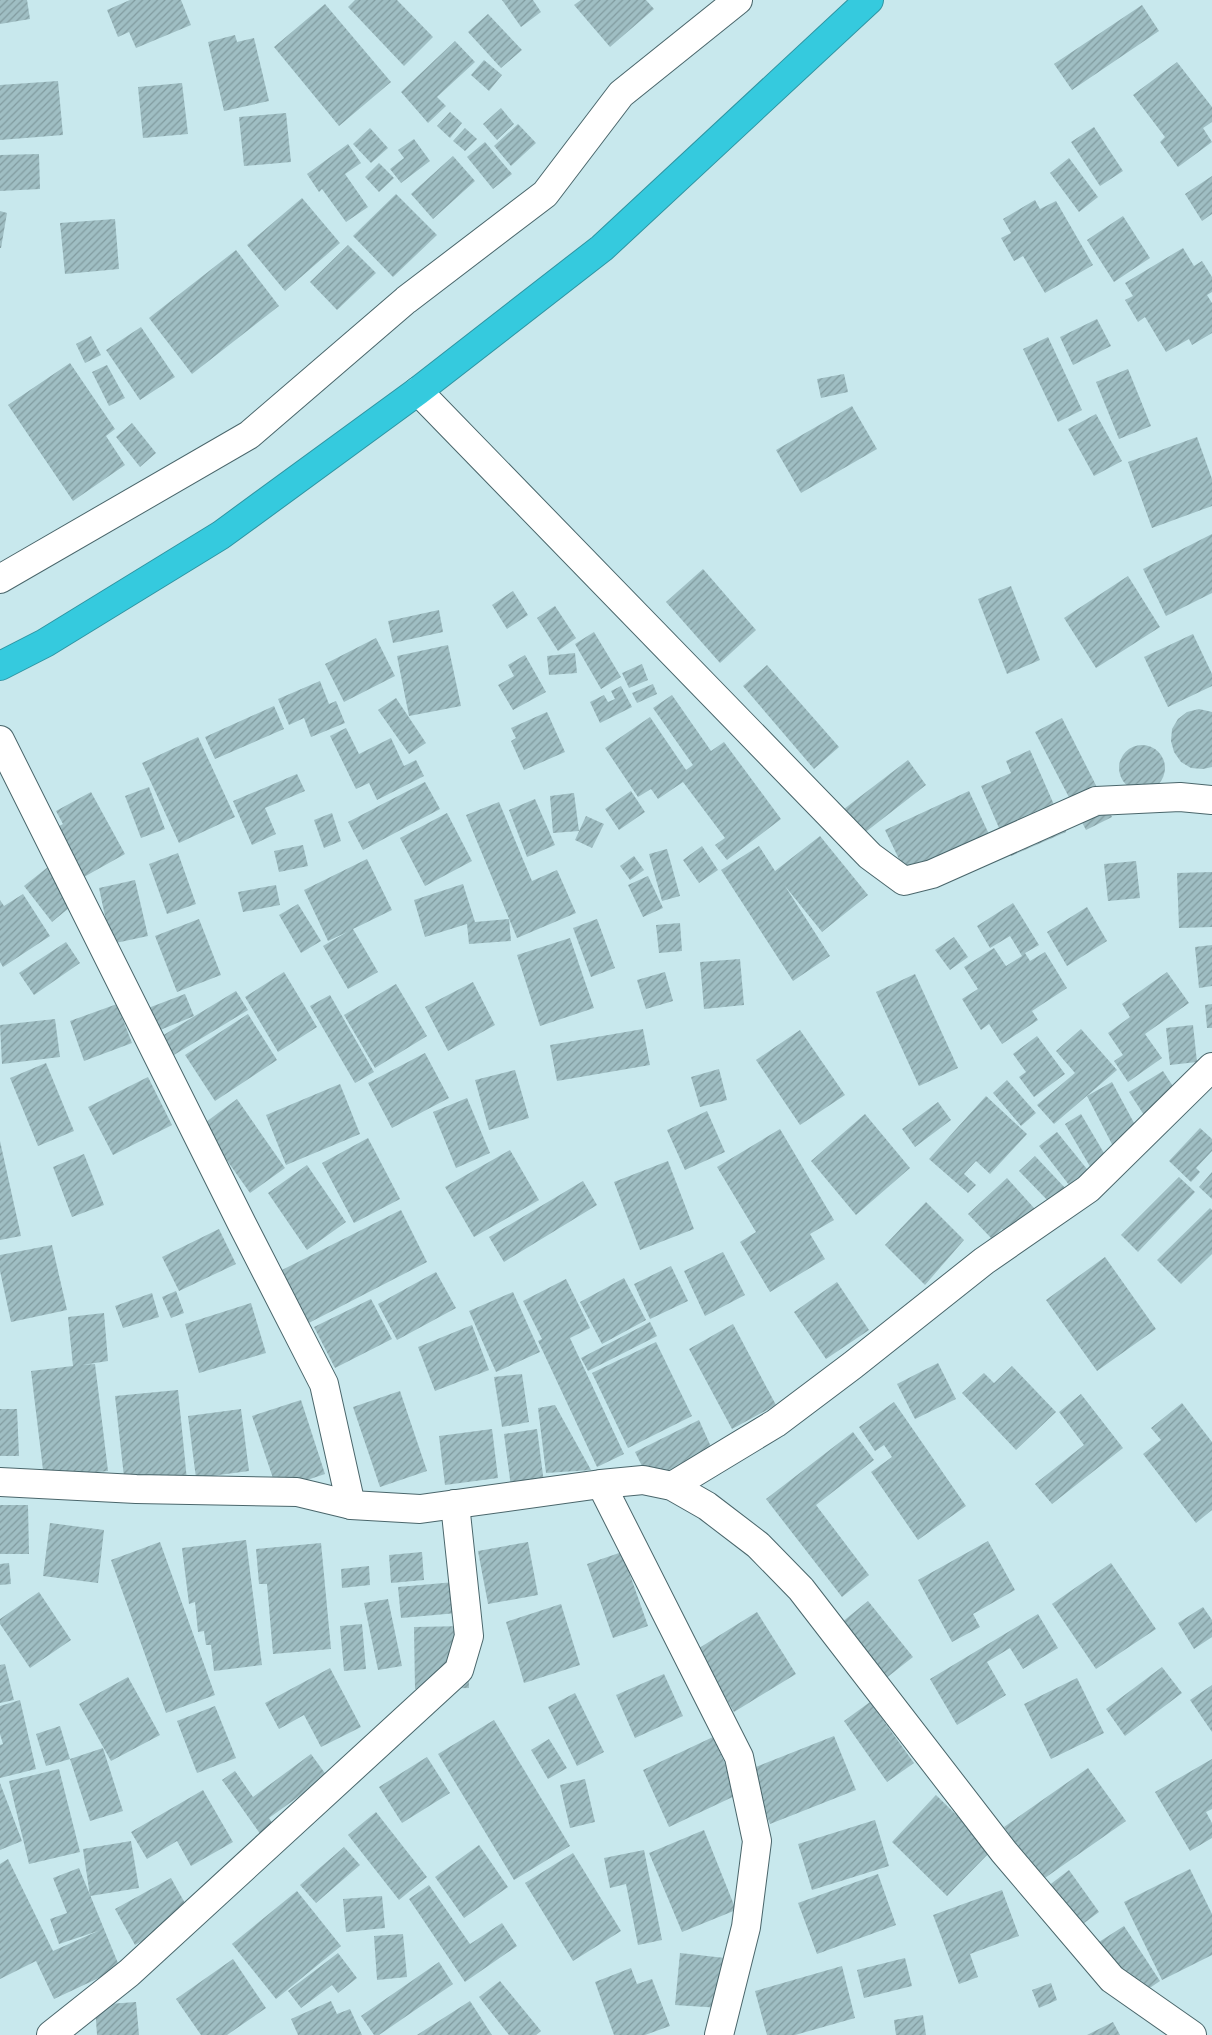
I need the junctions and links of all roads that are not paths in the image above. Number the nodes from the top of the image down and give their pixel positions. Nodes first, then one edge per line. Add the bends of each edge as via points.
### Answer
1 (738, 0) edge
2 (869, 0) edge
3 (418, 391) junction
4 (0, 579) edge
5 (0, 666) edge
6 (0, 740) edge
7 (1212, 800) edge
8 (1210, 1073) edge
9 (0, 1482) edge
10 (600, 1484) junction
11 (672, 1486) junction
12 (455, 1504) junction
13 (352, 1505) junction
14 (51, 2035) edge
15 (719, 2035) edge
16 (1192, 2035) edge

1 - 4 street via 622,94 545,194 406,300 249,435
2 - 3 highway via 602,248
3 - 5 highway via 221,535 45,643
3 - 7 street via 870,856 904,882 932,874 1096,801 1180,797
6 - 13 street via 324,1384
8 - 11 street via 1088,1189 984,1261 776,1423
9 - 13 street via 297,1492
10 - 11 street via 643,1480
10 - 12 street
10 - 15 street via 739,1758 757,1840 746,1927
11 - 16 street via 707,1506 758,1544 801,1589 1004,1852 1112,1979
12 - 13 street via 420,1509
12 - 14 street via 469,1636 459,1670 129,1973

